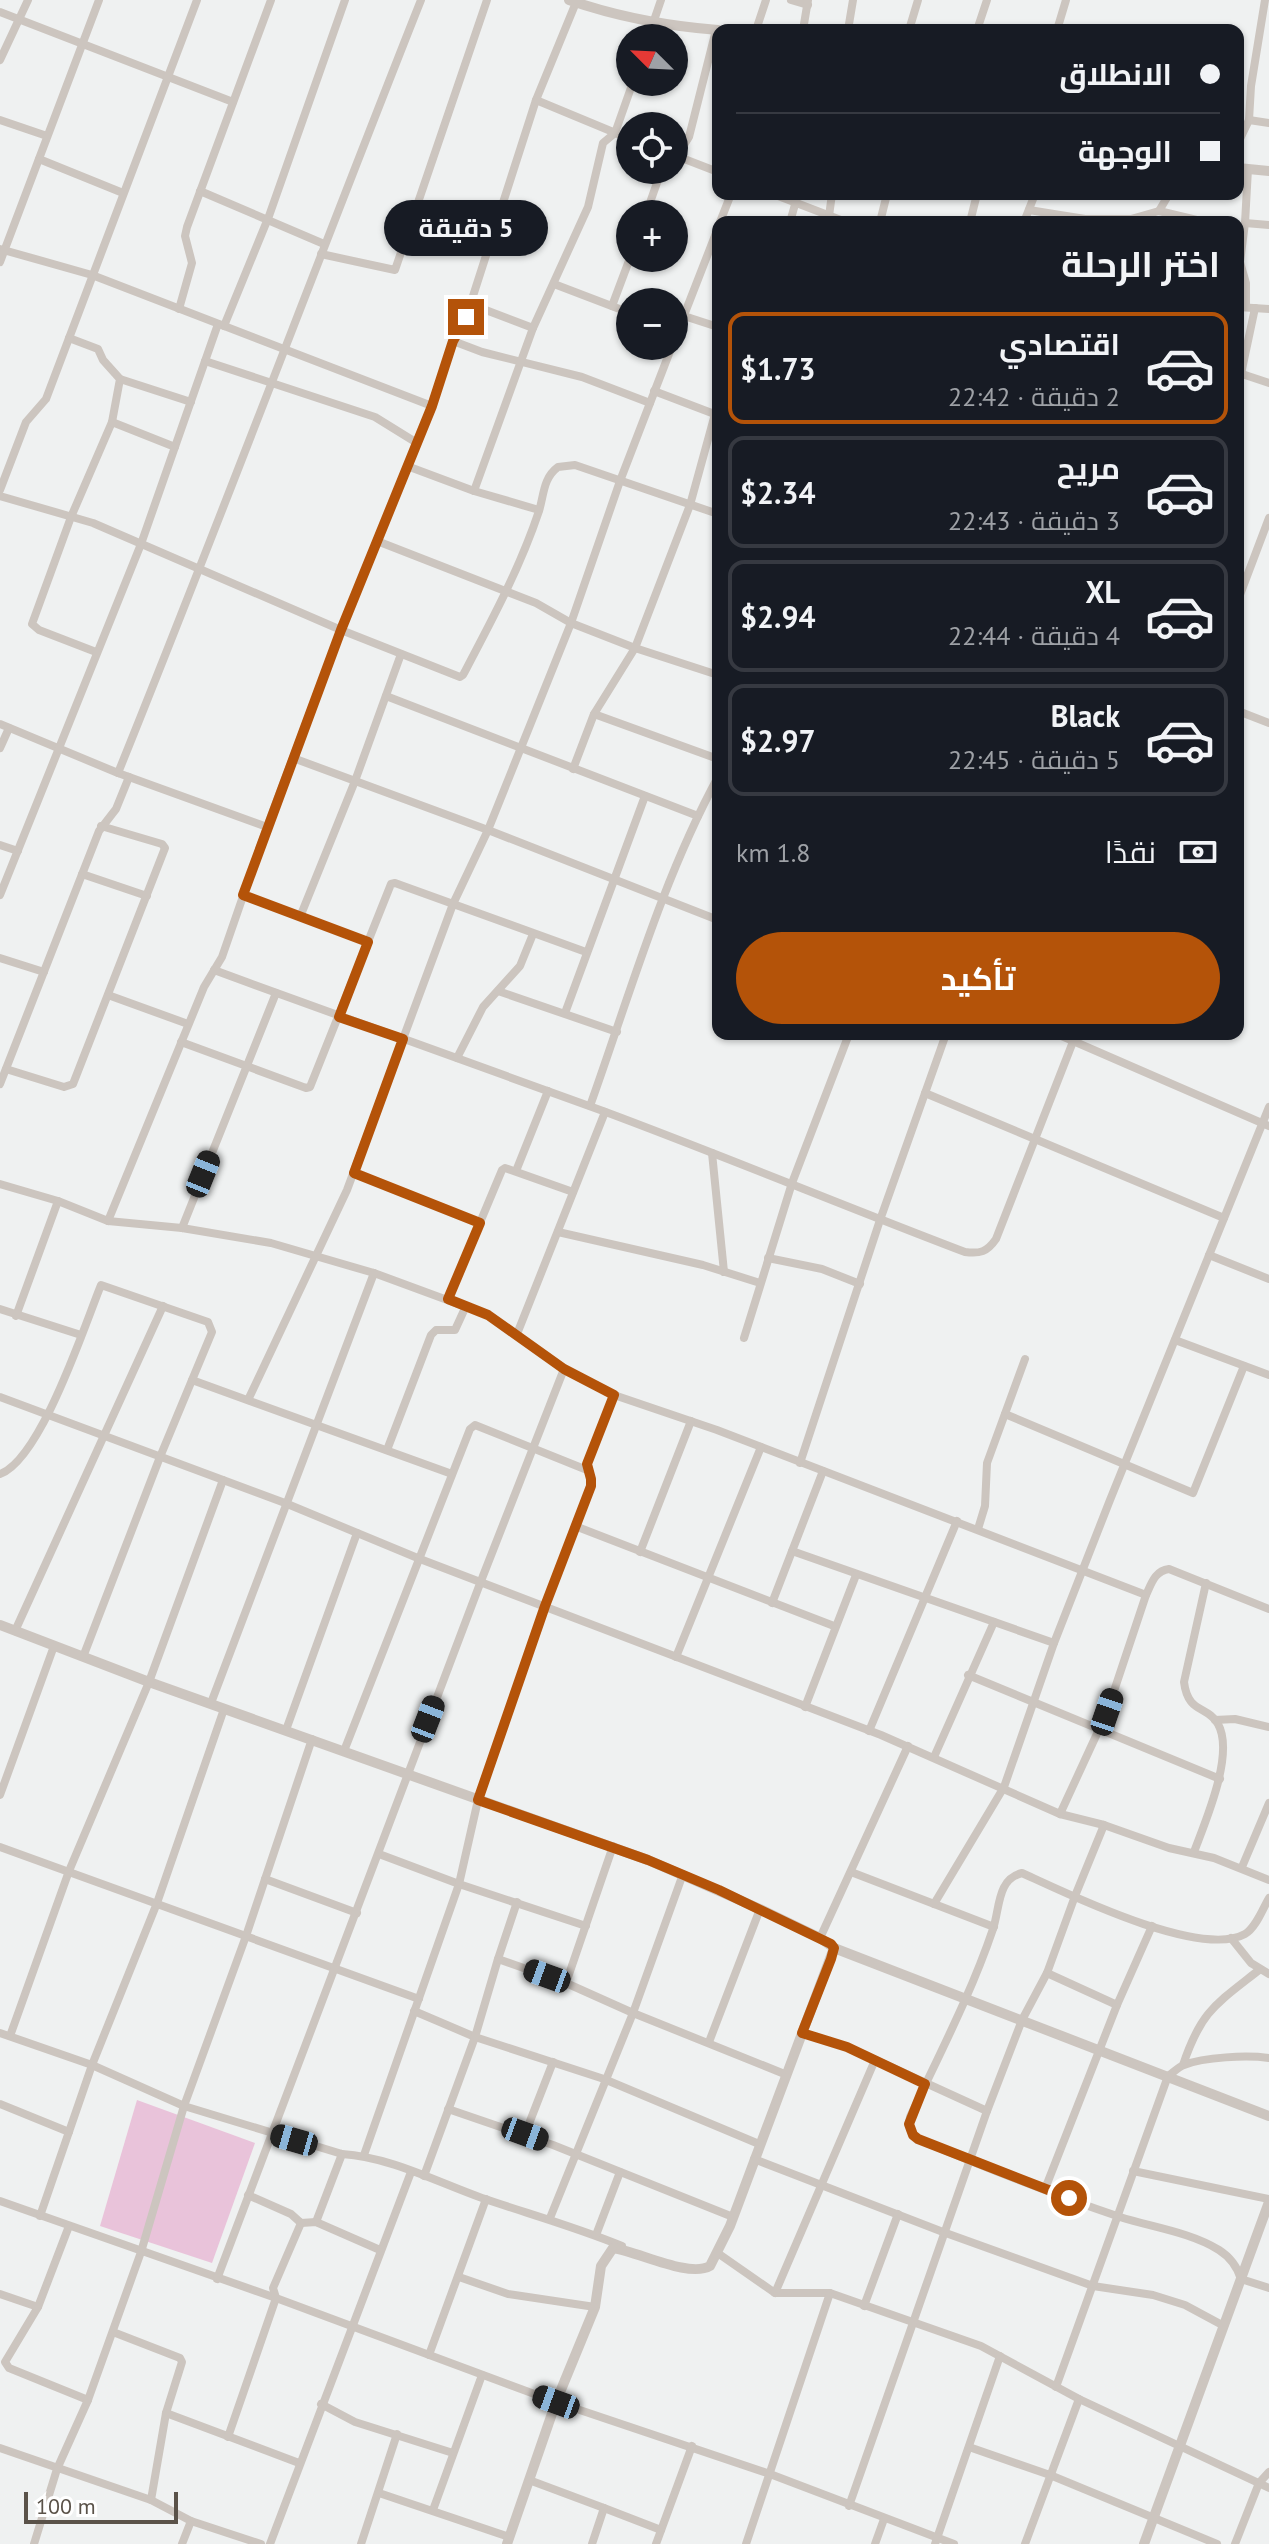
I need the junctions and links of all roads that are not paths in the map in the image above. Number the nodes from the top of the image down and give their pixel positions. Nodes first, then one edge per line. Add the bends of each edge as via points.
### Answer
1 (28, 0) edge
2 (99, 0) edge
3 (197, 0) edge
4 (271, 0) edge
5 (345, 0) edge
6 (421, 0) edge
7 (487, 0) edge
8 (661, 0) edge
9 (766, 0) edge
10 (791, 0) edge
11 (853, 0) edge
12 (918, 0) edge
13 (987, 0) edge
14 (1066, 0) edge
15 (1265, 0) edge
16 (574, 1) edge
17 (808, 3) edge
18 (0, 12) edge
19 (19, 19) junction
20 (654, 23) junction
21 (758, 24) edge
22 (804, 24) edge
23 (849, 24) edge
24 (911, 24) edge
25 (979, 24) edge
26 (1059, 24) edge
27 (712, 29) edge
28 (82, 44) junction
29 (712, 49) edge
30 (0, 60) edge
31 (168, 76) junction
32 (628, 96) edge
33 (536, 100) junction
34 (233, 102) junction
35 (0, 120) edge
36 (1249, 120) junction
37 (1269, 123) edge
38 (1244, 130) edge
39 (615, 133) junction
40 (47, 136) junction
41 (688, 138) edge
42 (39, 159) junction
43 (688, 162) edge
44 (1244, 168) edge
45 (712, 170) edge
46 (1269, 171) edge
47 (200, 191) junction
48 (123, 193) junction
49 (1244, 196) edge
50 (801, 200) edge
51 (831, 200) edge
52 (1033, 200) edge
53 (1166, 200) edge
54 (1029, 210) junction
55 (1159, 211) junction
56 (829, 216) joint
57 (1026, 216) edge
58 (1066, 216) edge
59 (1142, 216) edge
60 (1180, 216) edge
61 (266, 222) junction
62 (1245, 223) joint
63 (1269, 225) edge
64 (712, 244) edge
65 (322, 249) junction
66 (2, 250) edge
67 (0, 262) edge
68 (625, 272) edge
69 (92, 275) junction
70 (1244, 277) edge
71 (554, 284) junction
72 (470, 304) junction
73 (612, 306) junction
74 (688, 306) edge
75 (1246, 307) edge
76 (616, 308) edge
77 (179, 309) junction
78 (1269, 309) edge
79 (688, 317) edge
80 (221, 325) junction
81 (712, 325) edge
82 (533, 328) junction
83 (69, 338) junction
84 (453, 341) junction
85 (284, 347) junction
86 (667, 360) edge
87 (205, 361) junction
88 (522, 363) junction
89 (1244, 375) edge
90 (120, 379) junction
91 (271, 381) junction
92 (1269, 383) edge
93 (654, 391) junction
94 (191, 402) junction
95 (650, 403) junction
96 (432, 406) junction
97 (712, 413) edge
98 (112, 422) junction
99 (712, 432) edge
100 (417, 443) junction
101 (175, 447) junction
102 (407, 466) junction
103 (620, 481) junction
104 (474, 491) junction
105 (0, 493) edge
106 (690, 505) junction
107 (539, 510) junction
108 (712, 512) edge
109 (71, 517) junction
110 (1269, 518) edge
111 (377, 541) junction
112 (1265, 542) edge
113 (141, 544) junction
114 (200, 571) junction
115 (1244, 587) edge
116 (507, 591) junction
117 (571, 623) junction
118 (341, 630) junction
119 (635, 648) junction
120 (96, 652) junction
121 (401, 654) junction
122 (712, 673) edge
123 (386, 696) junction
124 (1244, 713) edge
125 (594, 714) junction
126 (1269, 721) edge
127 (4, 726) edge
128 (58, 747) junction
129 (0, 748) edge
130 (520, 748) junction
131 (712, 757) edge
132 (293, 758) junction
133 (573, 769) junction
134 (118, 773) junction
135 (129, 777) junction
136 (355, 781) junction
137 (712, 789) edge
138 (645, 796) junction
139 (698, 816) junction
140 (101, 826) junction
141 (267, 827) junction
142 (488, 830) junction
143 (0, 845) edge
144 (18, 851) junction
145 (82, 874) junction
146 (612, 880) junction
147 (0, 895) edge
148 (243, 895) junction
149 (147, 896) junction
150 (664, 900) junction
151 (453, 904) junction
152 (300, 917) junction
153 (712, 918) edge
154 (533, 934) junction
155 (368, 942) junction
156 (586, 952) junction
157 (0, 958) edge
158 (214, 970) junction
159 (44, 972) junction
160 (498, 991) junction
161 (276, 993) junction
162 (108, 995) junction
163 (565, 1013) junction
164 (339, 1017) junction
165 (188, 1024) junction
166 (617, 1032) junction
167 (403, 1039) junction
168 (847, 1040) edge
169 (944, 1040) edge
170 (1074, 1040) edge
171 (1079, 1040) edge
172 (181, 1042) junction
173 (457, 1058) junction
174 (246, 1066) junction
175 (6, 1069) junction
176 (0, 1084) edge
177 (548, 1091) junction
178 (925, 1093) junction
179 (590, 1106) junction
180 (1269, 1107) edge
181 (605, 1112) junction
182 (1266, 1125) edge
183 (1035, 1139) junction
184 (712, 1153) junction
185 (516, 1171) junction
186 (354, 1173) junction
187 (792, 1183) junction
188 (0, 1184) edge
189 (573, 1192) junction
190 (58, 1201) junction
191 (1224, 1218) junction
192 (880, 1220) junction
193 (108, 1221) junction
194 (480, 1223) junction
195 (182, 1228) junction
196 (558, 1232) junction
197 (315, 1255) junction
198 (1209, 1255) junction
199 (768, 1258) junction
200 (724, 1272) junction
201 (374, 1273) junction
202 (1269, 1279) edge
203 (760, 1283) junction
204 (860, 1284) junction
205 (448, 1299) junction
206 (163, 1306) junction
207 (466, 1306) junction
208 (0, 1309) edge
209 (16, 1316) junction
210 (517, 1334) junction
211 (81, 1335) junction
212 (744, 1338) dead end
213 (1175, 1340) junction
214 (1025, 1359) dead end
215 (1244, 1366) junction
216 (564, 1369) junction
217 (1269, 1375) edge
218 (192, 1380) junction
219 (614, 1395) junction
220 (0, 1397) edge
221 (248, 1400) junction
222 (1005, 1414) junction
223 (48, 1415) junction
224 (691, 1421) junction
225 (315, 1425) junction
226 (106, 1435) junction
227 (761, 1447) junction
228 (533, 1448) junction
229 (387, 1450) junction
230 (160, 1457) junction
231 (800, 1463) junction
232 (1125, 1463) junction
233 (587, 1470) junction
234 (823, 1471) junction
235 (0, 1474) edge
236 (452, 1474) junction
237 (223, 1480) junction
238 (285, 1503) junction
239 (957, 1521) junction
240 (575, 1526) junction
241 (978, 1529) junction
242 (357, 1533) junction
243 (792, 1551) junction
244 (640, 1552) junction
245 (420, 1559) junction
246 (1083, 1570) junction
247 (856, 1575) junction
248 (707, 1579) junction
249 (481, 1581) junction
250 (1206, 1583) junction
251 (1146, 1595) junction
252 (925, 1598) junction
253 (772, 1603) junction
254 (545, 1606) junction
255 (1269, 1609) edge
256 (994, 1622) junction
257 (0, 1625) edge
258 (834, 1626) junction
259 (15, 1631) junction
260 (1054, 1643) junction
261 (54, 1646) junction
262 (83, 1657) junction
263 (676, 1657) junction
264 (968, 1675) junction
265 (149, 1682) junction
266 (211, 1703) junction
267 (1035, 1703) junction
268 (805, 1707) junction
269 (224, 1709) junction
270 (1215, 1720) junction
271 (1269, 1727) edge
272 (1098, 1729) junction
273 (286, 1730) junction
274 (869, 1731) junction
275 (312, 1739) junction
276 (908, 1746) junction
277 (344, 1751) junction
278 (934, 1757) junction
279 (407, 1774) junction
280 (1220, 1779) junction
281 (1004, 1787) junction
282 (0, 1795) edge
283 (478, 1800) junction
284 (1269, 1803) edge
285 (1060, 1814) junction
286 (1266, 1824) edge
287 (1104, 1825) junction
288 (613, 1846) junction
289 (0, 1847) edge
290 (1194, 1852) junction
291 (379, 1854) junction
292 (1242, 1867) junction
293 (69, 1871) junction
294 (851, 1872) junction
295 (683, 1874) junction
296 (265, 1879) junction
297 (1269, 1880) edge
298 (459, 1884) junction
299 (1075, 1896) junction
300 (1269, 1898) edge
301 (517, 1902) junction
302 (157, 1903) junction
303 (934, 1904) junction
304 (760, 1909) junction
305 (357, 1913) junction
306 (586, 1926) junction
307 (1152, 1926) junction
308 (994, 1927) junction
309 (246, 1936) junction
310 (820, 1938) junction
311 (1231, 1938) junction
312 (834, 1948) junction
313 (498, 1959) junction
314 (336, 1968) junction
315 (1259, 1970) junction
316 (1047, 1973) junction
317 (1269, 1974) edge
318 (566, 1983) junction
319 (419, 1999) junction
320 (966, 1999) junction
321 (1117, 2005) junction
322 (414, 2011) junction
323 (633, 2013) junction
324 (1022, 2020) junction
325 (0, 2033) edge
326 (802, 2033) junction
327 (10, 2036) junction
328 (475, 2037) junction
329 (709, 2042) junction
330 (1101, 2051) junction
331 (1269, 2058) edge
332 (875, 2060) junction
333 (553, 2062) junction
334 (92, 2065) junction
335 (1183, 2065) junction
336 (787, 2075) junction
337 (1168, 2076) junction
338 (604, 2079) junction
339 (925, 2084) junction
340 (0, 2104) edge
341 (184, 2106) junction
342 (448, 2109) junction
343 (987, 2111) junction
344 (1269, 2116) edge
345 (69, 2132) junction
346 (271, 2133) junction
347 (525, 2134) junction
348 (759, 2144) junction
349 (342, 2154) junction
350 (575, 2154) junction
351 (364, 2155) junction
352 (754, 2159) junction
353 (969, 2160) junction
354 (1133, 2171) junction
355 (411, 2172) junction
356 (620, 2172) junction
357 (424, 2176) junction
358 (821, 2184) junction
359 (1045, 2189) junction
360 (248, 2195) junction
361 (486, 2199) junction
362 (1269, 2200) edge
363 (0, 2201) edge
364 (898, 2214) junction
365 (40, 2216) junction
366 (1118, 2216) junction
367 (733, 2217) junction
368 (550, 2218) junction
369 (316, 2222) junction
370 (301, 2223) junction
371 (69, 2226) junction
372 (943, 2232) junction
373 (596, 2235) junction
374 (380, 2250) junction
375 (633, 2251) junction
376 (141, 2252) junction
377 (719, 2254) junction
378 (459, 2277) junction
379 (217, 2279) junction
380 (1241, 2279) junction
381 (1093, 2286) junction
382 (1269, 2288) edge
383 (775, 2293) junction
384 (830, 2293) junction
385 (0, 2294) edge
386 (276, 2298) junction
387 (864, 2306) junction
388 (38, 2307) junction
389 (595, 2307) junction
390 (913, 2322) junction
391 (353, 2326) junction
392 (1224, 2326) junction
393 (113, 2332) junction
394 (429, 2355) junction
395 (1000, 2356) junction
396 (482, 2375) junction
397 (1056, 2387) junction
398 (1079, 2399) junction
399 (88, 2400) junction
400 (556, 2402) junction
401 (321, 2404) junction
402 (166, 2413) junction
403 (397, 2434) junction
404 (228, 2437) junction
405 (1180, 2445) junction
406 (692, 2446) junction
407 (969, 2447) junction
408 (0, 2448) edge
409 (453, 2453) junction
410 (299, 2463) junction
411 (57, 2469) junction
412 (1269, 2472) edge
413 (770, 2474) junction
414 (1050, 2475) junction
415 (529, 2480) junction
416 (1259, 2483) junction
417 (1269, 2488) edge
418 (379, 2493) junction
419 (151, 2500) junction
420 (849, 2506) junction
421 (604, 2508) junction
422 (433, 2510) junction
423 (1154, 2517) junction
424 (884, 2519) junction
425 (191, 2521) junction
426 (661, 2530) junction
427 (508, 2541) edge
428 (936, 2541) edge
429 (34, 2544) edge
430 (182, 2544) edge
431 (261, 2544) edge
432 (270, 2544) edge
433 (361, 2544) edge
434 (592, 2544) edge
435 (656, 2544) edge
436 (746, 2544) edge
437 (875, 2544) edge
438 (954, 2544) edge
439 (1025, 2544) edge
440 (1144, 2544) edge
441 (1217, 2544) edge
442 (1235, 2544) edge

1 - 19 street
2 - 28 street
3 - 31 street
4 - 34 street
5 - 61 street
6 - 65 street
7 - 65 street via 395,270
8 - 20 street
9 - 21 street
10 - 17 street
11 - 23 street
12 - 24 street
13 - 25 street
14 - 26 street
15 - 36 street
16 - 20 street
16 - 33 street
17 - 22 street
18 - 19 street
19 - 28 street
19 - 30 street
20 - 27 street
28 - 31 street
28 - 40 street
29 - 41 street
31 - 34 street
31 - 48 street
32 - 39 street
33 - 39 street
33 - 72 street
34 - 47 street
35 - 40 street
36 - 37 street
36 - 38 street
39 - 71 street via 603,143 588,207
40 - 42 street
42 - 48 street
42 - 66 street
43 - 45 street
44 - 46 street
47 - 61 street
47 - 77 street via 185,236 192,263
48 - 69 street
49 - 62 street
50 - 56 street
51 - 56 street
52 - 54 street
53 - 55 street
54 - 57 street
54 - 58 street
55 - 59 street
55 - 60 street
61 - 65 street
61 - 80 street
62 - 63 street
64 - 74 street
65 - 85 street
66 - 67 street
66 - 69 street
68 - 73 street
69 - 77 street
69 - 83 street
70 - 75 street
71 - 73 street
71 - 82 street
72 - 82 street
72 - 84 street
73 - 76 street
75 - 78 street
77 - 80 street
79 - 81 street
80 - 85 street
80 - 87 street
82 - 88 street
83 - 90 street via 98,349
83 - 105 street via 46,399 26,422
84 - 88 street
84 - 96 street
85 - 91 street
85 - 96 street
86 - 93 street
87 - 91 street
87 - 94 street
88 - 95 street via 582,377
88 - 104 street
89 - 92 street
90 - 94 street
90 - 98 street
91 - 100 street via 380,419
91 - 114 street
93 - 95 street
93 - 97 street
94 - 101 street
95 - 103 street
96 - 100 street
98 - 101 street
98 - 109 street
99 - 106 street
100 - 102 street
101 - 113 street
102 - 104 street
102 - 111 street
103 - 106 street
103 - 107 street via 563,465 549,475
103 - 117 street
104 - 107 street
105 - 109 street
106 - 108 street
106 - 119 street
107 - 116 street
109 - 113 street
109 - 120 street via 32,624
110 - 112 street
111 - 116 street
111 - 118 street
112 - 115 street
113 - 114 street
113 - 120 street
114 - 118 street
114 - 134 street
116 - 117 street
116 - 121 street via 461,677
117 - 119 street
117 - 130 street
118 - 121 street
118 - 132 street
119 - 122 street
119 - 125 street
120 - 128 street
121 - 123 street
123 - 130 street
123 - 136 street
124 - 126 street
125 - 131 street
125 - 133 street
127 - 128 street
127 - 129 street
128 - 134 street
128 - 144 street
130 - 133 street
130 - 142 street
132 - 136 street
132 - 141 street
133 - 138 street
134 - 135 street
135 - 140 street via 116,809
135 - 141 street
136 - 142 street
136 - 152 street
137 - 139 street
138 - 139 street
138 - 146 street
139 - 150 street
140 - 145 street
140 - 149 street via 164,846
141 - 148 street
142 - 146 street
142 - 151 street
143 - 144 street
144 - 147 street
145 - 149 street
145 - 159 street
146 - 150 street
146 - 156 street
148 - 152 street
148 - 158 street
149 - 162 street
150 - 153 street
150 - 166 street
151 - 154 street
151 - 155 street via 391,884
151 - 167 street
152 - 155 street
154 - 156 street
154 - 160 street via 520,966
155 - 164 street
156 - 163 street
157 - 159 street
158 - 161 street
158 - 165 street
159 - 175 street
160 - 163 street
160 - 173 street via 478,1015
161 - 164 street
161 - 174 street
162 - 165 street
162 - 175 street via 69,1087
163 - 166 street
164 - 167 street
164 - 174 street via 310,1087
165 - 172 street
166 - 179 street
167 - 173 street
167 - 186 street
168 - 187 street
169 - 178 street
170 - 183 street
171 - 182 street
172 - 174 street
172 - 193 street
173 - 177 street
174 - 195 street
175 - 176 street
177 - 179 street
177 - 185 street
178 - 183 street
178 - 192 street
179 - 181 street
180 - 182 street
181 - 184 street
181 - 189 street
182 - 191 street
183 - 191 street
183 - 192 street via 996,1239 979,1254
184 - 187 street
184 - 200 street
185 - 189 street
185 - 194 street via 502,1170
186 - 194 street
186 - 197 street
187 - 192 street
187 - 199 street
188 - 190 street
189 - 196 street
190 - 193 street
190 - 209 street
191 - 198 street
192 - 204 street
193 - 195 street
194 - 205 street
195 - 197 street
196 - 200 street
196 - 210 street
197 - 201 street
197 - 221 street
198 - 202 street
198 - 213 street
199 - 203 street
199 - 204 street via 822,1269
200 - 203 street
201 - 205 street
201 - 225 street
203 - 212 street
204 - 231 street
205 - 207 street
206 - 211 street via 101,1285
206 - 218 street via 212,1328
206 - 226 street
207 - 210 street
207 - 229 street via 455,1330 431,1335
208 - 209 street
209 - 211 street
210 - 216 street
211 - 223 street
213 - 215 street
213 - 232 street
214 - 222 street
215 - 217 street
215 - 232 street via 1193,1493
216 - 219 street
216 - 228 street
218 - 221 street
218 - 230 street
219 - 224 street
219 - 233 street
220 - 223 street
221 - 225 street
222 - 232 street
222 - 241 street via 987,1463
223 - 226 street
223 - 235 street via 15,1465
224 - 227 street
224 - 244 street
225 - 229 street
225 - 238 street
226 - 230 street
226 - 259 street
227 - 231 street
227 - 248 street
228 - 233 street
228 - 236 street via 475,1425
228 - 249 street
229 - 236 street
230 - 237 street
230 - 262 street
231 - 234 street
232 - 246 street
233 - 240 street via 592,1481
234 - 239 street
234 - 243 street
236 - 245 street
237 - 238 street
237 - 265 street
238 - 242 street
238 - 266 street
239 - 241 street
239 - 252 street
240 - 244 street
240 - 254 street
241 - 246 street
242 - 245 street
242 - 273 street
243 - 247 street
243 - 253 street
244 - 248 street
245 - 249 street
245 - 277 street
246 - 251 street
246 - 260 street
247 - 252 street
247 - 258 street
248 - 253 street
248 - 263 street
249 - 254 street
249 - 279 street
250 - 251 street via 1160,1570
250 - 255 street
250 - 270 street via 1184,1682 1186,1696
251 - 272 street
252 - 256 street
252 - 274 street
253 - 258 street
254 - 263 street
254 - 283 street
256 - 260 street
256 - 264 street
257 - 259 street
258 - 268 street
259 - 261 street
260 - 267 street
261 - 262 street
261 - 282 street
262 - 265 street
263 - 268 street
264 - 267 street
264 - 278 street
265 - 266 street
265 - 293 street
266 - 269 street
267 - 272 street
267 - 281 street
268 - 274 street
269 - 273 street
269 - 302 street
270 - 271 street
270 - 280 street via 1221,1736
272 - 280 street
272 - 285 street
273 - 275 street
274 - 276 street
275 - 277 street
275 - 296 street
276 - 278 street
276 - 294 street
277 - 279 street
278 - 281 street
279 - 283 street
279 - 291 street
280 - 290 street
281 - 285 street
281 - 303 street
283 - 288 street
283 - 298 street
284 - 286 street
285 - 287 street
286 - 292 street
287 - 290 street
287 - 299 street
288 - 295 street
288 - 306 street
289 - 293 street
290 - 292 street
291 - 298 street
291 - 305 street
292 - 297 street
293 - 302 street
293 - 327 street
294 - 303 street
294 - 310 street
295 - 304 street
295 - 323 street
296 - 305 street
296 - 309 street
298 - 301 street
298 - 319 street
299 - 307 street
299 - 308 street via 1022,1873 1012,1875 1005,1882
299 - 316 street
300 - 311 street via 1251,1928
301 - 306 street
301 - 313 street
302 - 309 street
302 - 334 street
303 - 308 street
304 - 310 street
304 - 329 street
305 - 314 street
306 - 318 street
307 - 311 street via 1195,1938
307 - 321 street
308 - 320 street
309 - 314 street
309 - 341 street
310 - 312 street
311 - 315 street
312 - 320 street
312 - 326 street
313 - 318 street
313 - 328 street
314 - 319 street
314 - 346 street
315 - 317 street
315 - 335 street via 1206,2014
316 - 321 street
316 - 324 street
318 - 323 street
319 - 322 street
320 - 324 street
320 - 339 street
321 - 330 street
322 - 328 street
322 - 351 street
323 - 329 street
323 - 338 street
324 - 330 street
324 - 343 street
325 - 327 street
326 - 332 street
326 - 336 street
327 - 334 street
328 - 333 street
328 - 342 street
329 - 336 street
330 - 337 street
330 - 359 street
331 - 335 street
332 - 339 street
332 - 358 street
333 - 338 street
333 - 347 street
334 - 341 street
334 - 345 street
335 - 337 street
336 - 348 street
337 - 344 street
337 - 354 street
338 - 348 street
338 - 350 street
339 - 343 street
339 - 353 street via 909,2129
340 - 345 street
341 - 346 street
341 - 376 street
342 - 347 street
342 - 357 street
343 - 353 street
345 - 365 street
346 - 349 street
346 - 360 street
347 - 350 street
348 - 352 street
349 - 351 street
349 - 369 street
350 - 356 street
350 - 368 street
351 - 355 street
352 - 358 street
352 - 367 street
353 - 359 street
353 - 372 street
354 - 362 street
354 - 366 street
355 - 357 street
355 - 374 street
356 - 367 street
356 - 373 street
357 - 361 street
358 - 364 street
358 - 383 street
359 - 366 street
360 - 370 street
360 - 379 street
361 - 368 street
361 - 378 street
362 - 380 street
363 - 365 street
364 - 372 street
364 - 387 street
365 - 371 street
366 - 380 street via 1218,2250
366 - 381 street
367 - 377 street
368 - 373 street
369 - 370 street
369 - 374 street
370 - 386 street via 273,2288
371 - 376 street
371 - 388 street
372 - 381 street
372 - 390 street
373 - 375 street
374 - 391 street
375 - 377 street via 695,2271 710,2266
375 - 389 street via 613,2248 609,2253 601,2266
376 - 379 street
376 - 393 street
377 - 383 street
378 - 389 street via 508,2294
378 - 394 street
379 - 386 street
380 - 382 street
380 - 392 street
381 - 392 street via 1165,2298
381 - 397 street
383 - 384 street
384 - 387 street
384 - 413 street
385 - 388 street
386 - 391 street
386 - 404 street
387 - 390 street
388 - 399 street via 5,2362
389 - 400 street
390 - 395 street
390 - 420 street
391 - 394 street
391 - 401 street
392 - 405 street
393 - 399 street
393 - 402 street via 180,2358
394 - 396 street
395 - 397 street
395 - 407 street
396 - 400 street
396 - 409 street
397 - 398 street
398 - 405 street
398 - 414 street
399 - 411 street
400 - 406 street
400 - 415 street
401 - 403 street via 355,2422
401 - 410 street
402 - 404 street
402 - 419 street
403 - 409 street
403 - 418 street
404 - 410 street
405 - 416 street
405 - 423 street
406 - 413 street
406 - 426 street
407 - 414 street
407 - 428 street
408 - 411 street
409 - 422 street
410 - 432 street
411 - 419 street
411 - 429 street
412 - 416 street
413 - 420 street
413 - 436 street
414 - 423 street
414 - 439 street
415 - 421 street
415 - 427 street
416 - 417 street
416 - 442 street
418 - 422 street
418 - 433 street
419 - 425 street
420 - 424 street
421 - 426 street
421 - 434 street
422 - 427 street
423 - 440 street
423 - 441 street
424 - 428 street
424 - 437 street
425 - 430 street
425 - 431 street
426 - 435 street
428 - 438 street

